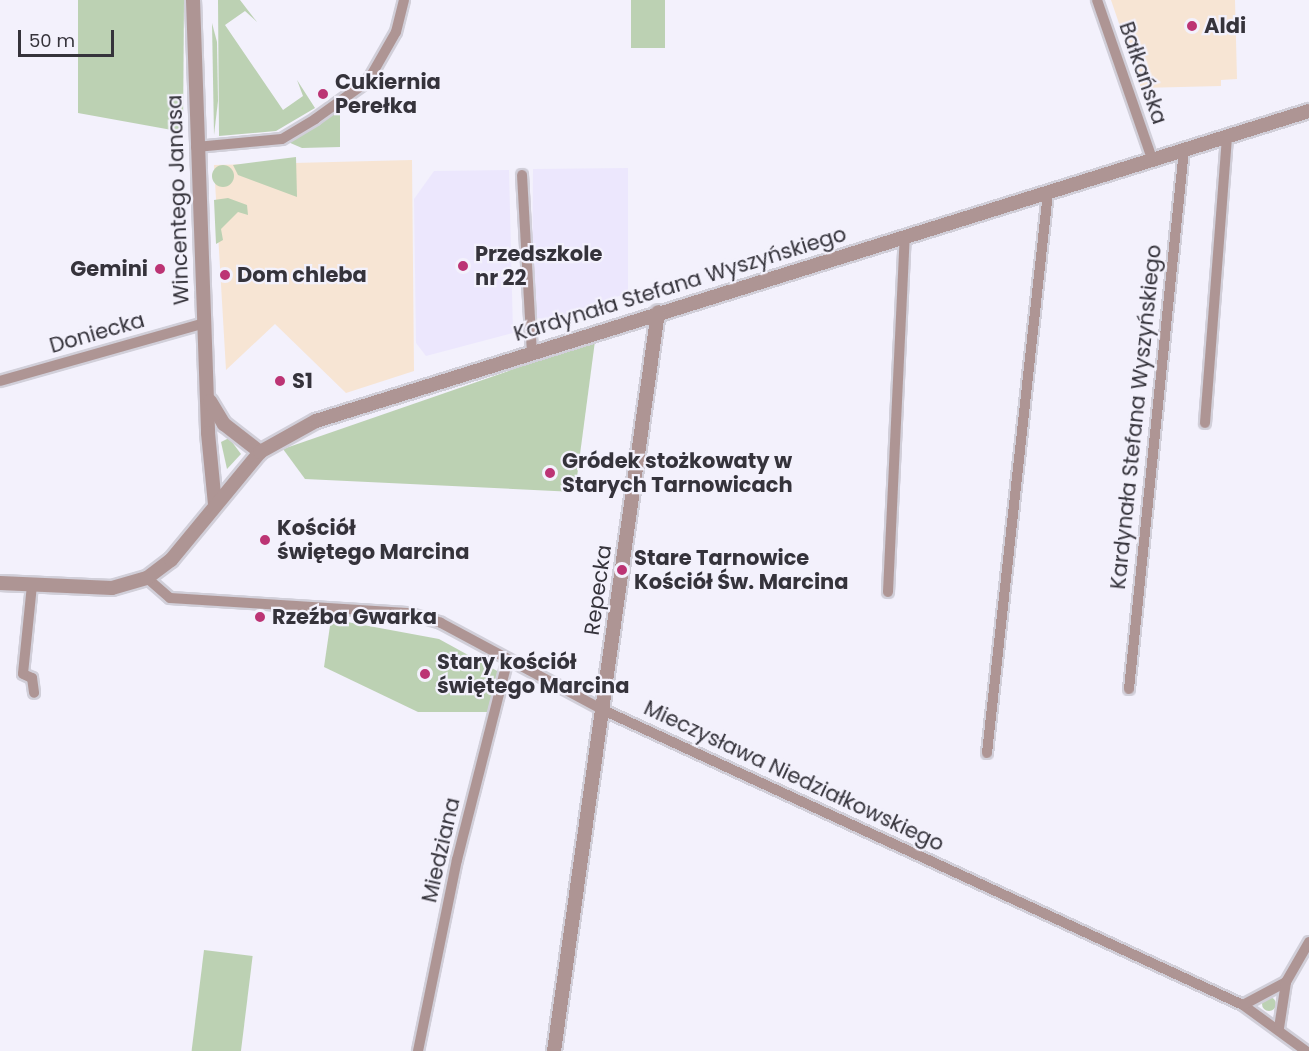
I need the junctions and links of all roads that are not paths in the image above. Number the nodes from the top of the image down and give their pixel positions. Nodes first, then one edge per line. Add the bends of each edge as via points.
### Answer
1 (193, 0) edge
2 (404, 0) edge
3 (1097, 0) edge
4 (1309, 111) edge
5 (1227, 136) junction
6 (196, 147) junction
7 (1184, 149) junction
8 (1152, 159) junction
9 (522, 175) dead end
10 (1048, 192) junction
11 (905, 236) junction
12 (658, 312) junction
13 (205, 323) junction
14 (532, 352) junction
15 (0, 381) edge
16 (209, 399) junction
17 (1205, 423) dead end
18 (260, 452) junction
19 (214, 463) junction
20 (235, 478) junction
21 (215, 504) junction
22 (147, 578) junction
23 (0, 583) edge
24 (32, 585) junction
25 (888, 592) dead end
26 (508, 659) junction
27 (1129, 689) dead end
28 (34, 693) dead end
29 (603, 710) junction
30 (987, 753) dead end
31 (1309, 942) edge
32 (1286, 982) junction
33 (1243, 1005) junction
34 (1279, 1028) junction
35 (418, 1051) edge
36 (554, 1051) edge
37 (1306, 1051) edge

1 - 6 street, Wincentego Janasa
2 - 6 street via 396,32 368,81 315,119 282,139
3 - 8 street, Bałkańska
4 - 5 street, Kardynała Stefana Wyszyńskiego
5 - 7 street, Kardynała Stefana Wyszyńskiego
5 - 17 street
6 - 13 street, Wincentego Janasa
7 - 8 street, Kardynała Stefana Wyszyńskiego
7 - 27 street, Kardynała Stefana Wyszyńskiego
8 - 10 street, Kardynała Stefana Wyszyńskiego
9 - 14 street
10 - 11 street, Kardynała Stefana Wyszyńskiego
10 - 30 street
11 - 12 street, Kardynała Stefana Wyszyńskiego
11 - 25 street
12 - 14 street, Kardynała Stefana Wyszyńskiego
12 - 29 street, Repecka
13 - 15 street, Doniecka
13 - 16 street, Wincentego Janasa
14 - 18 street, Kardynała Stefana Wyszyńskiego via 316,421
16 - 18 street, Wincentego Janasa via 224,424
16 - 19 street, Wincentego Janasa
18 - 20 street, Kardynała Stefana Wyszyńskiego
19 - 20 street
19 - 21 street, Wincentego Janasa
20 - 21 street, Kardynała Stefana Wyszyńskiego
21 - 22 street, Kardynała Stefana Wyszyńskiego via 171,560
22 - 24 street via 112,588
22 - 26 street, Mieczysława Niedziałkowskiego via 170,598 406,613 441,623
23 - 24 street
24 - 28 street via 23,674 32,678
26 - 29 street, Mieczysława Niedziałkowskiego
26 - 35 street, Miedziana via 457,860
29 - 33 street, Mieczysława Niedziałkowskiego
29 - 36 street, Repecka
31 - 32 street
32 - 33 street
32 - 34 street
33 - 34 street, Mieczysława Niedziałkowskiego
34 - 37 street, Mieczysława Niedziałkowskiego

